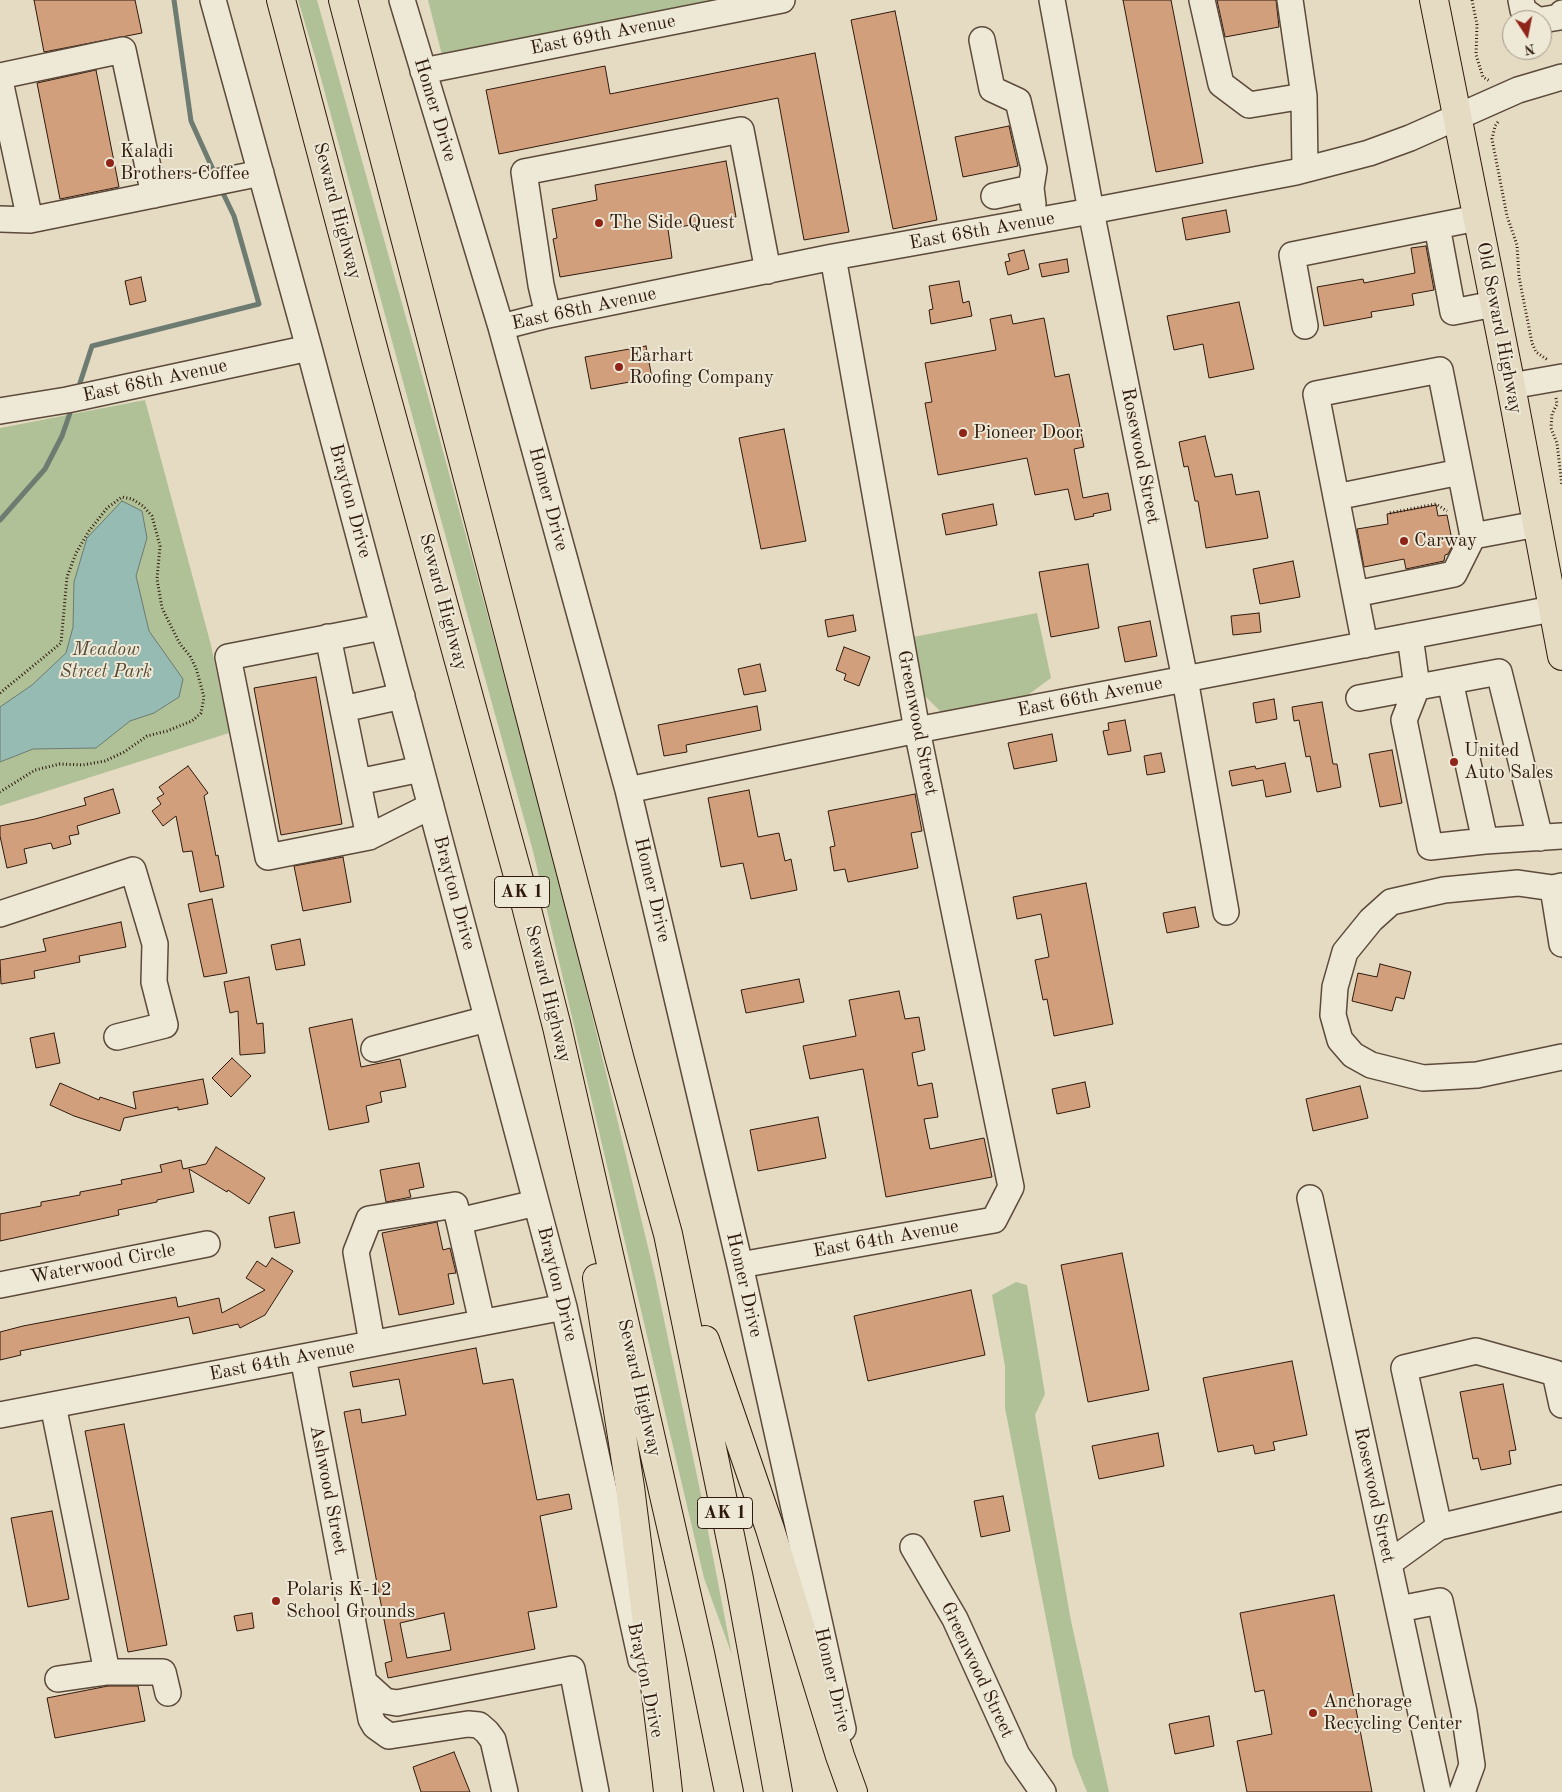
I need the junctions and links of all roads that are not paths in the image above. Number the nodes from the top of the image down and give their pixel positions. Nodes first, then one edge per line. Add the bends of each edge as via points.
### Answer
1 (213, 0) edge
2 (281, 0) edge
3 (343, 0) edge
4 (402, 0) edge
5 (782, 0) edge
6 (1052, 0) edge
7 (1202, 0) edge
8 (1290, 0) edge
9 (1434, 0) edge
10 (1562, 13) edge
11 (1552, 18) edge
12 (982, 40) dead end
13 (423, 71) junction
14 (0, 76) edge
15 (1562, 77) edge
16 (0, 81) edge
17 (1304, 96) junction
18 (1456, 116) junction
19 (1305, 169) junction
20 (261, 174) junction
21 (1031, 188) junction
22 (154, 195) junction
23 (994, 196) dead end
24 (1091, 211) junction
25 (1477, 218) junction
26 (0, 219) edge
27 (30, 220) junction
28 (1035, 221) junction
29 (1437, 226) junction
30 (833, 257) junction
31 (768, 271) junction
32 (1494, 304) junction
33 (548, 315) junction
34 (1305, 326) dead end
35 (501, 327) junction
36 (309, 348) junction
37 (1557, 378) edge
38 (1511, 386) junction
39 (0, 411) edge
40 (1460, 472) junction
41 (1336, 496) junction
42 (1536, 524) junction
43 (1473, 536) junction
44 (1356, 594) junction
45 (1552, 609) junction
46 (383, 627) junction
47 (1410, 636) junction
48 (328, 638) junction
49 (1365, 645) junction
50 (1562, 656) edge
51 (1185, 680) junction
52 (1450, 681) junction
53 (1417, 686) junction
54 (402, 696) junction
55 (1359, 698) dead end
56 (342, 709) junction
57 (918, 730) junction
58 (421, 769) junction
59 (358, 782) junction
60 (628, 790) junction
61 (431, 806) junction
62 (369, 837) junction
63 (1551, 837) edge
64 (1485, 841) junction
65 (1557, 887) edge
66 (1226, 912) dead end
67 (0, 914) edge
68 (1562, 944) edge
69 (488, 1019) junction
70 (557, 1027) junction
71 (117, 1037) dead end
72 (374, 1049) dead end
73 (1562, 1057) edge
74 (1012, 1187) joint
75 (1310, 1198) dead end
76 (536, 1203) junction
77 (458, 1221) junction
78 (668, 1234) junction
79 (207, 1244) dead end
80 (740, 1265) junction
81 (0, 1285) edge
82 (564, 1307) junction
83 (482, 1322) junction
84 (372, 1343) junction
85 (303, 1357) junction
86 (53, 1405) junction
87 (1562, 1405) edge
88 (0, 1415) edge
89 (1562, 1498) edge
90 (1439, 1527) junction
91 (913, 1547) dead end
92 (1389, 1563) junction
93 (1399, 1609) junction
94 (107, 1672) junction
95 (58, 1678) dead end
96 (364, 1682) junction
97 (168, 1693) dead end
98 (667, 1783) edge
99 (505, 1792) edge
100 (596, 1792) edge
101 (729, 1792) edge
102 (778, 1792) edge
103 (853, 1792) edge
104 (859, 1792) edge
105 (1043, 1792) edge
106 (1438, 1792) edge
107 (1462, 1792) edge

1 - 20 street, Brayton Drive
2 - 70 main road, Seward Highway / AK 1
3 - 78 main road, AK 1
4 - 13 street, Homer Drive
5 - 13 street, East 69th Avenue
6 - 24 street, Rosewood Street
7 - 17 street via 1221,84 1249,105
8 - 17 street
9 - 18 main road, Old Seward Highway
10 - 11 street via 1560,17
12 - 21 street via 992,90 1018,102 1034,169
13 - 35 street, Homer Drive
14 - 22 street via 123,50
15 - 18 street, East 68th Avenue via 1518,90
16 - 27 street
17 - 19 street
18 - 19 street, East 68th Avenue via 1369,153
18 - 25 main road, Old Seward Highway
19 - 24 street, East 68th Avenue
20 - 22 street
20 - 36 street, Brayton Drive
21 - 23 street
21 - 28 street
22 - 27 street
24 - 28 street, East 68th Avenue
24 - 51 street, Rosewood Street
25 - 29 street
25 - 32 main road, Old Seward Highway
26 - 27 street
28 - 30 street, East 68th Avenue
29 - 32 street via 1453,312
29 - 34 street via 1292,255
30 - 31 street, East 68th Avenue
30 - 57 street, Greenwood Street
31 - 33 street, East 68th Avenue
31 - 33 street via 741,130 524,172
32 - 38 main road, Old Seward Highway
33 - 35 street, East 68th Avenue
35 - 60 street, Homer Drive
36 - 39 street, East 68th Avenue via 67,400
36 - 46 street, Brayton Drive
37 - 38 street
38 - 42 main road, Old Seward Highway
40 - 41 street
40 - 41 street via 1440,370 1316,394
40 - 43 street
41 - 44 street
42 - 43 street
42 - 45 main road, Old Seward Highway
43 - 44 street via 1454,574
44 - 49 street
45 - 47 street, East 66th Avenue
45 - 50 main road, Old Seward Highway
46 - 48 street
46 - 54 street, Brayton Drive
47 - 49 street, East 66th Avenue
47 - 53 street
48 - 56 street
48 - 62 street via 228,657 268,857
49 - 51 street, East 66th Avenue
51 - 57 street, East 66th Avenue
51 - 66 street, Rosewood Street
52 - 53 street
52 - 63 street via 1499,672
52 - 64 street
53 - 55 street
53 - 64 street via 1404,720 1430,847
54 - 56 street
54 - 58 street, Brayton Drive
56 - 59 street
57 - 60 street, East 66th Avenue
57 - 74 street, Greenwood Street
58 - 59 street
58 - 61 street, Brayton Drive
59 - 62 street
60 - 80 street, Homer Drive
61 - 62 street
61 - 69 street, Brayton Drive
63 - 64 street
65 - 68 street
65 - 73 street via 1518,883 1444,890 1391,902 1371,920 1345,952 1335,987 1334,1015 1340,1040 1353,1055 1371,1065 1423,1078 1477,1075
67 - 71 street via 133,870 155,944 154,982 165,1025
69 - 72 street
69 - 76 street, Brayton Drive
70 - 98 main road via 630,1487
70 - 101 main road, Seward Highway / AK 1
74 - 80 street, East 64th Avenue via 994,1220
75 - 92 street, Rosewood Street
76 - 77 street
76 - 82 street, Brayton Drive
77 - 83 street
77 - 84 street via 454,1205 369,1219 356,1252
78 - 102 main road, AK 1 via 739,1579
78 - 103 main road via 770,1530
79 - 81 street, Waterwood Circle
80 - 104 street, Homer Drive
82 - 83 street, East 64th Avenue
82 - 98 street, Brayton Drive
83 - 84 street, East 64th Avenue
84 - 85 street, East 64th Avenue
85 - 86 street, East 64th Avenue
85 - 96 street, Ashwood Street
86 - 88 street, East 64th Avenue
86 - 94 street
87 - 90 street via 1555,1373 1476,1351 1404,1368
89 - 90 street
90 - 92 street
91 - 105 street, Greenwood Street via 955,1618 1017,1755
92 - 93 street, Rosewood Street
93 - 106 street, Rosewood Street
93 - 107 street via 1440,1601 1472,1765
94 - 95 street
94 - 97 street via 163,1672
96 - 99 street, Ashwood Street via 371,1719 389,1736 468,1724 478,1725 488,1732 497,1750
96 - 100 street via 386,1701 398,1703 572,1670

